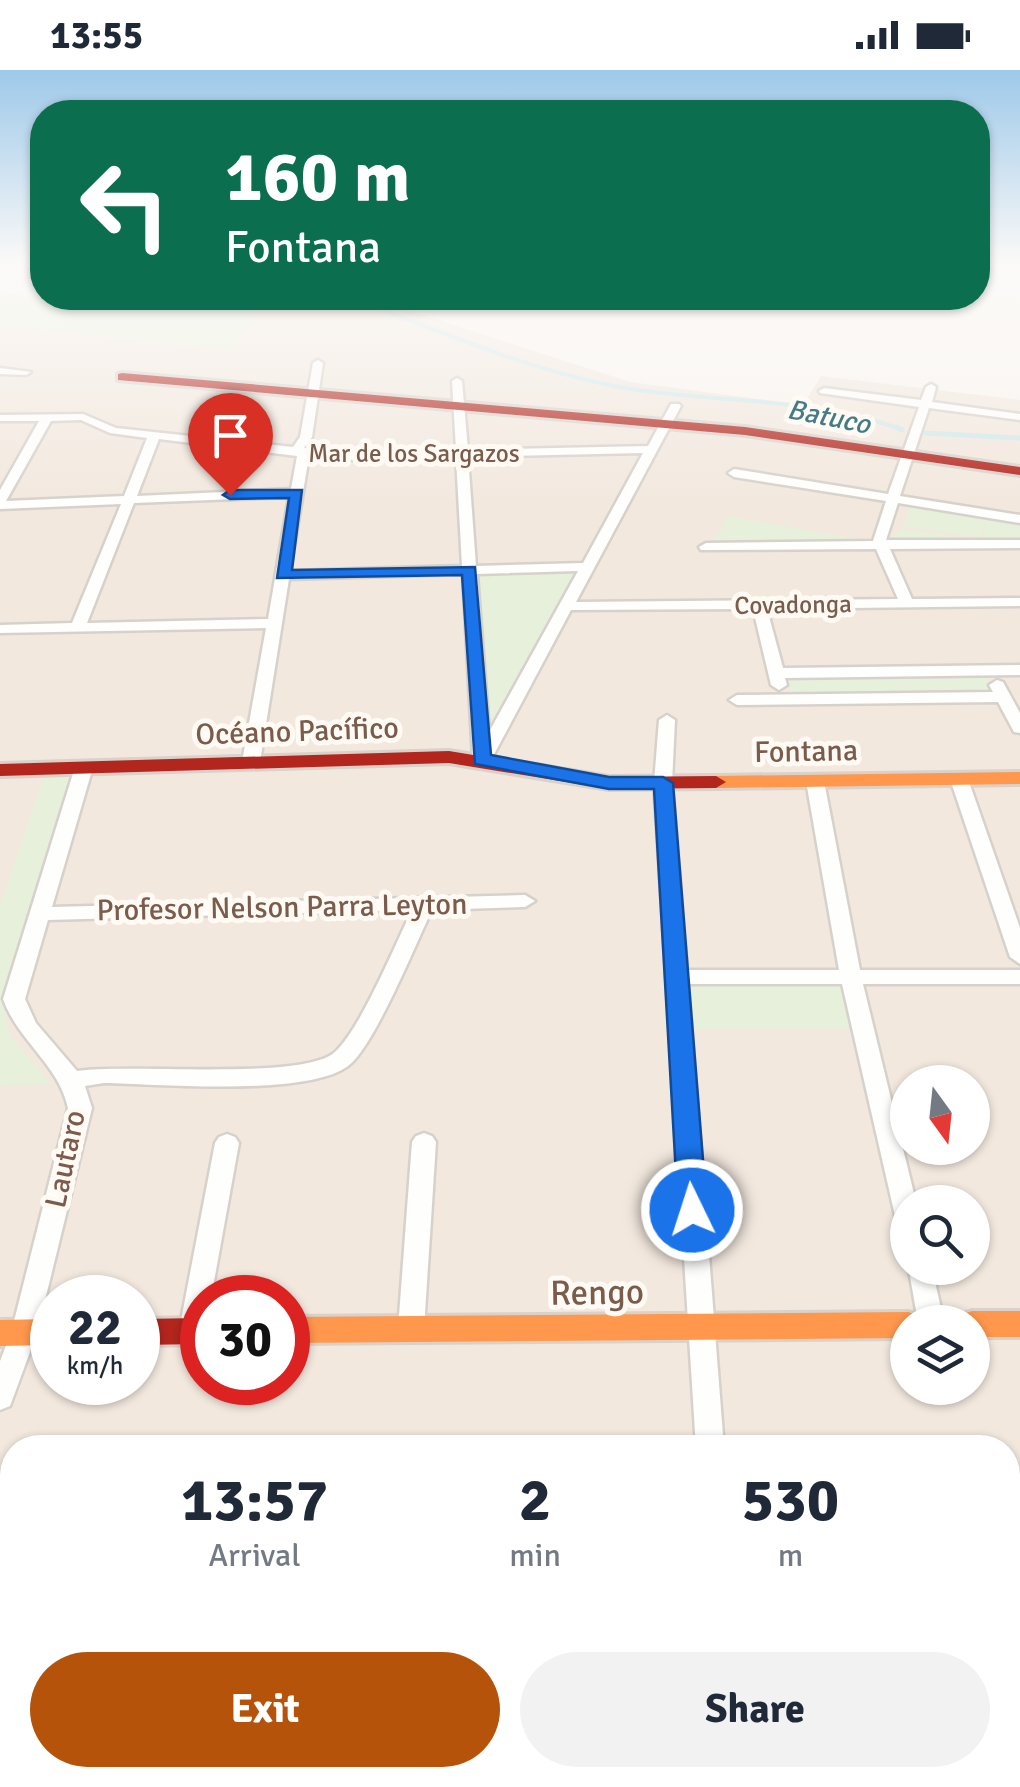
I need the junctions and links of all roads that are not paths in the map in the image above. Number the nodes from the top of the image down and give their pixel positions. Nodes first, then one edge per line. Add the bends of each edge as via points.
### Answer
1 (318, 363) dead end
2 (0, 371) edge
3 (26, 372) dead end
4 (122, 377) dead end
5 (458, 381) dead end
6 (932, 388) dead end
7 (824, 391) dead end
8 (312, 393) junction
9 (924, 404) junction
10 (458, 406) junction
11 (671, 415) junction
12 (47, 417) junction
13 (1020, 417) edge
14 (0, 418) edge
15 (154, 436) junction
16 (652, 450) junction
17 (299, 453) junction
18 (462, 454) junction
19 (910, 455) junction
20 (1020, 471) edge
21 (734, 472) dead end
22 (297, 493) junction
23 (130, 498) junction
24 (893, 498) junction
25 (0, 503) edge
26 (1020, 519) edge
27 (1020, 544) edge
28 (880, 546) junction
29 (706, 548) dead end
30 (586, 567) junction
31 (470, 570) junction
32 (283, 575) junction
33 (1020, 602) edge
34 (907, 603) junction
35 (758, 605) junction
36 (566, 606) junction
37 (275, 623) junction
38 (78, 628) junction
39 (0, 629) edge
40 (989, 670) junction
41 (1020, 670) edge
42 (776, 673) junction
43 (1003, 697) junction
44 (737, 700) dead end
45 (783, 700) junction
46 (666, 720) dead end
47 (1020, 728) edge
48 (482, 760) junction
49 (251, 762) junction
50 (84, 767) junction
51 (0, 770) edge
52 (1020, 778) edge
53 (959, 779) junction
54 (593, 781) joint
55 (816, 781) junction
56 (663, 783) junction
57 (525, 901) dead end
58 (425, 904) junction
59 (39, 914) junction
60 (1020, 958) edge
61 (851, 977) junction
62 (1020, 977) edge
63 (676, 978) junction
64 (73, 1080) junction
65 (424, 1142) dead end
66 (228, 1143) dead end
67 (900, 1185) edge
68 (207, 1275) edge
69 (990, 1324) edge
70 (1020, 1324) edge
71 (890, 1325) edge
72 (701, 1327) junction
73 (411, 1329) junction
74 (310, 1330) edge
75 (12, 1333) edge
76 (0, 1397) edge
77 (709, 1435) edge

1 - 8 street
2 - 3 street
4 - 8 street
5 - 10 street
6 - 9 street
7 - 9 street
8 - 10 street
8 - 17 street
9 - 13 street
9 - 19 street
10 - 11 street
10 - 18 street
11 - 16 street
11 - 19 street
12 - 14 street, Mar de los Sargazos
12 - 15 street, Mar de los Sargazos via 83,417 114,431
12 - 25 street
15 - 17 street, Mar de los Sargazos
15 - 23 street
16 - 18 street, Mar de los Sargazos
16 - 30 street
17 - 18 street, Mar de los Sargazos
17 - 22 street
18 - 31 street
19 - 20 street
19 - 24 street
21 - 24 street
22 - 23 street
22 - 32 street
23 - 25 street
23 - 38 street
24 - 26 street
24 - 28 street
27 - 28 street
28 - 29 street
28 - 34 street
30 - 31 street
30 - 36 street
31 - 32 street
31 - 48 street
32 - 37 street
33 - 34 street, Covadonga
34 - 35 street, Covadonga
35 - 36 street, Covadonga
35 - 42 street
36 - 48 street
37 - 38 street
37 - 49 street
38 - 39 street
40 - 41 street
40 - 42 street
40 - 43 street
42 - 45 street
43 - 45 street
43 - 47 street
44 - 45 street
46 - 56 street
48 - 49 street, Océano Pacífico
48 - 54 street, Océano Pacífico
49 - 50 street, Océano Pacífico
50 - 51 street, Océano Pacífico
50 - 59 street, Lautaro
52 - 53 street, Fontana
53 - 55 street, Fontana
53 - 60 street
54 - 56 street, Fontana
55 - 56 street, Fontana
55 - 61 street
56 - 63 street
57 - 58 street, Profesor Nelson Parra Leyton
58 - 59 street, Profesor Nelson Parra Leyton
58 - 64 street via 352,1046 326,1069
59 - 64 street, Lautaro via 14,999 24,1028
61 - 62 street
61 - 63 street
61 - 67 street
63 - 72 street
64 - 75 street, Lautaro via 77,1126
65 - 73 street
66 - 68 street
69 - 70 street
71 - 72 street, Rengo
72 - 73 street, Rengo
72 - 77 street
73 - 74 street, Rengo
75 - 76 street, Lautaro

